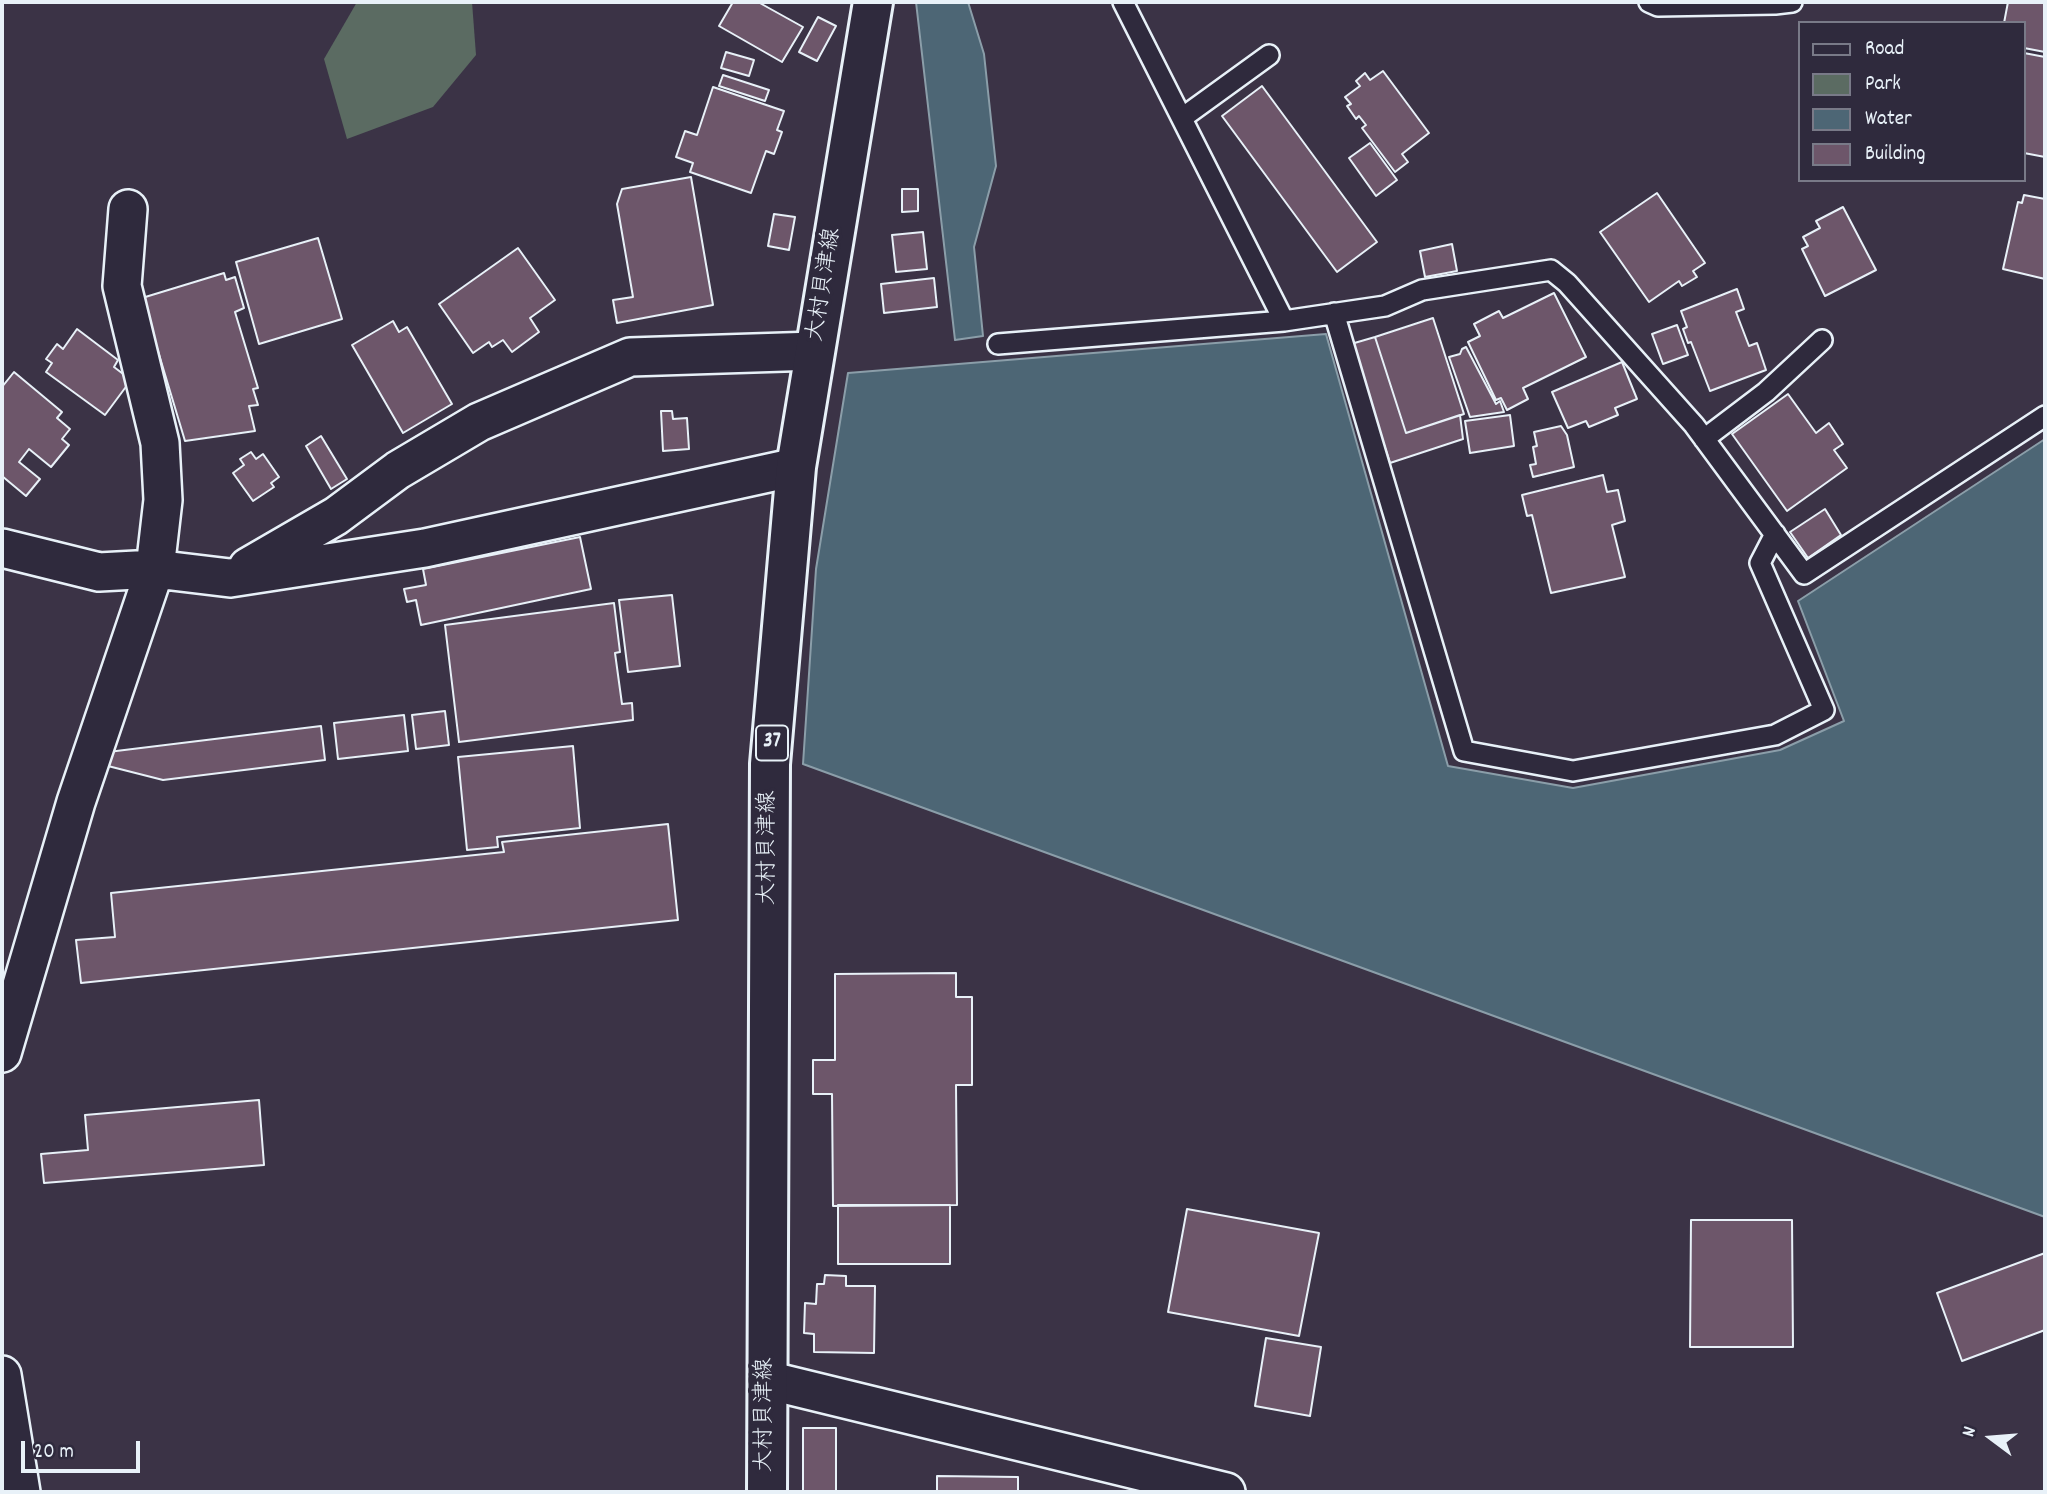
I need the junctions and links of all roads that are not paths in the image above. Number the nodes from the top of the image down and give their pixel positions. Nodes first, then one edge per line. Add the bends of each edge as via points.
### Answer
1 (873, 2) edge
2 (1123, 2) edge
3 (1649, 2) edge
4 (1793, 2) edge
5 (1269, 55) dead end
6 (1182, 118) junction
7 (128, 209) dead end
8 (1334, 313) junction
9 (1284, 321) junction
10 (1822, 340) dead end
11 (998, 344) dead end
12 (815, 351) junction
13 (2045, 416) edge
14 (1704, 439) junction
15 (796, 467) junction
16 (1775, 534) junction
17 (2, 548) edge
18 (155, 569) junction
19 (230, 578) junction
20 (2, 1053) edge
21 (2, 1375) edge
22 (767, 1380) junction
23 (21, 1492) edge
24 (767, 1492) edge
25 (1226, 1492) edge

1 - 12 main road, 大村貝津線 / 37
2 - 6 lane
3 - 4 lane via 1658,6
5 - 6 lane
6 - 9 lane
7 - 18 street via 122,285 160,443 163,500
8 - 9 lane
8 - 14 lane via 1385,306 1422,290 1551,270
8 - 16 lane via 1464,751 1573,771 1774,735 1824,710 1760,563
9 - 11 lane
10 - 14 lane via 1766,392
12 - 15 main road, 大村貝津線 / 37
12 - 19 street via 630,358 479,422 398,470 336,516
13 - 16 lane via 1804,574
14 - 16 lane
15 - 19 street via 425,548
15 - 22 main road, 大村貝津線 / 37 via 770,764
17 - 18 street via 99,572
18 - 19 street
18 - 20 street via 76,802
21 - 23 street
22 - 24 main road, 大村貝津線 / 37
22 - 25 street

